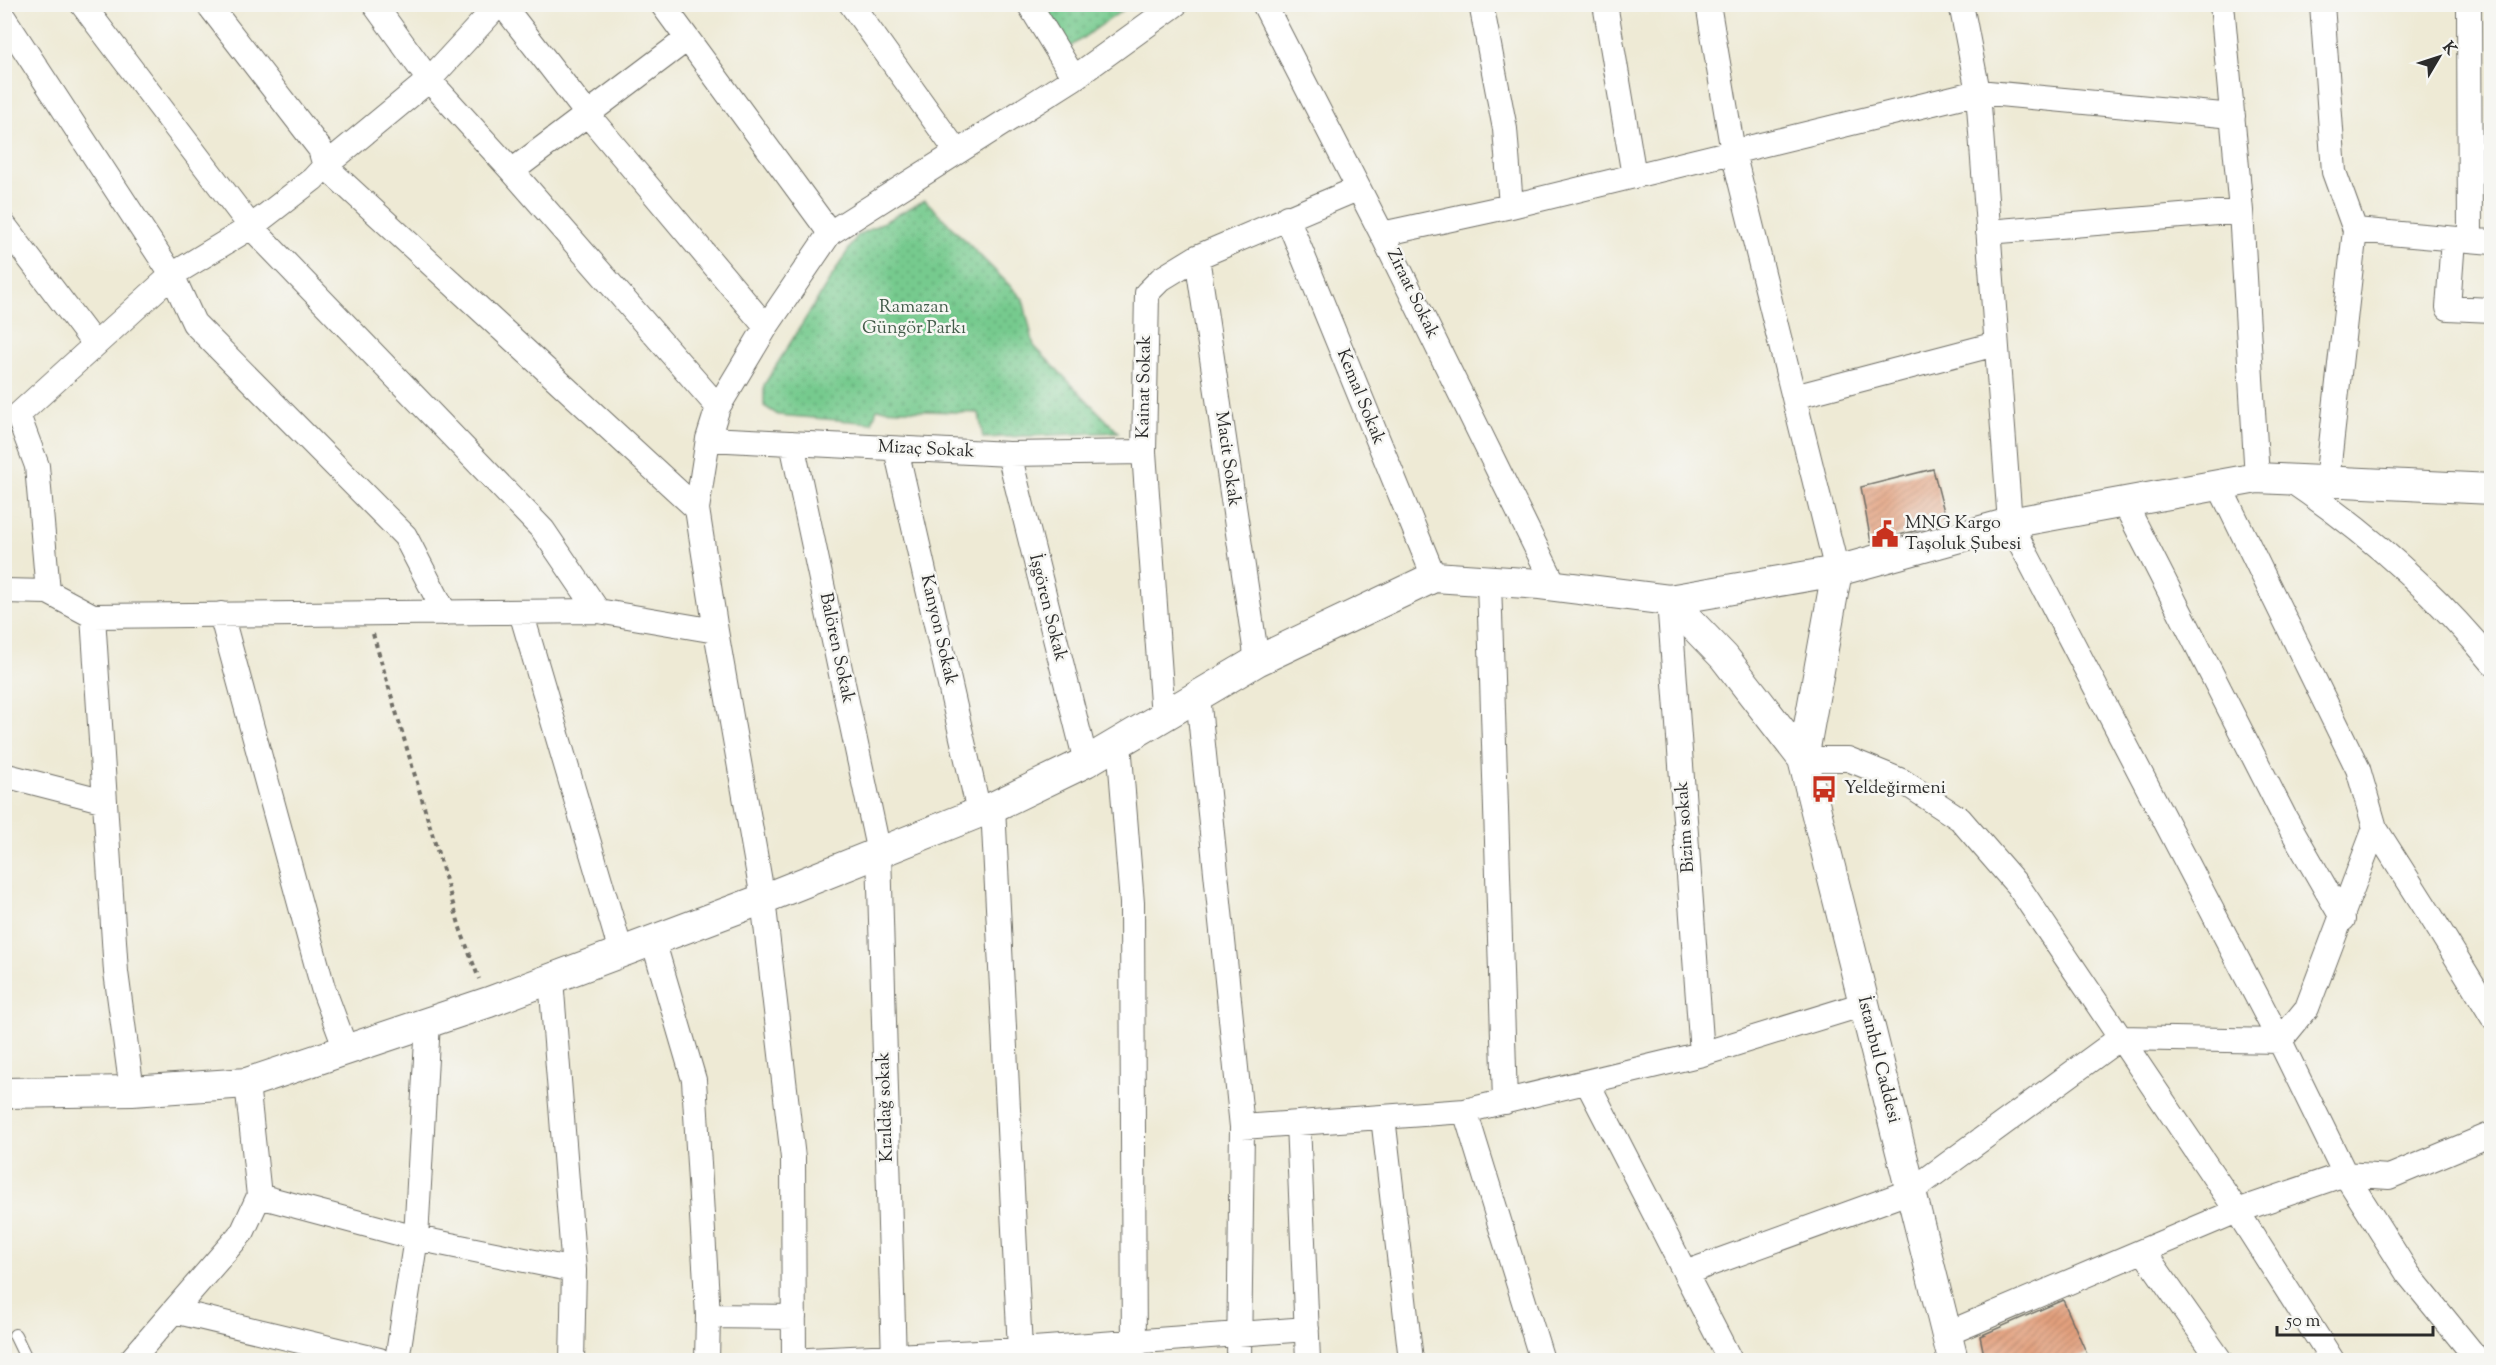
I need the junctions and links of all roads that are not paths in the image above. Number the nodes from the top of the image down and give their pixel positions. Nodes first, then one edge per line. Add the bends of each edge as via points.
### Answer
1 (82, 4) edge
2 (208, 4) edge
3 (374, 4) edge
4 (501, 4) edge
5 (662, 4) edge
6 (851, 4) edge
7 (1029, 4) edge
8 (1176, 4) edge
9 (1264, 4) edge
10 (1481, 4) edge
11 (1605, 4) edge
12 (1708, 4) edge
13 (1961, 4) edge
14 (2222, 4) edge
15 (2322, 4) edge
16 (2469, 4) edge
17 (4, 18) edge
18 (687, 39) junction
19 (1074, 78) junction
20 (429, 80) junction
21 (1978, 92) junction
22 (588, 115) junction
23 (2233, 116) junction
24 (957, 152) junction
25 (1733, 152) junction
26 (325, 166) junction
27 (512, 171) junction
28 (1634, 176) junction
29 (1357, 189) junction
30 (1511, 206) junction
31 (2241, 211) junction
32 (1287, 217) junction
33 (4, 225) edge
34 (251, 226) junction
35 (2355, 230) junction
36 (1988, 232) junction
37 (830, 234) junction
38 (1382, 234) junction
39 (2472, 240) edge
40 (1197, 257) junction
41 (172, 275) junction
42 (2492, 310) edge
43 (766, 327) junction
44 (1996, 344) junction
45 (95, 345) junction
46 (1794, 398) junction
47 (718, 407) junction
48 (11, 414) edge
49 (708, 439) junction
50 (792, 443) junction
51 (896, 449) junction
52 (1144, 452) junction
53 (1009, 454) junction
54 (2257, 478) junction
55 (2290, 480) junction
56 (2326, 481) junction
57 (2219, 485) junction
58 (2492, 489) edge
59 (2124, 502) junction
60 (697, 509) junction
61 (2010, 523) junction
62 (1837, 571) junction
63 (1434, 577) junction
64 (1489, 581) junction
65 (1555, 586) junction
66 (4, 591) edge
67 (48, 592) junction
68 (1669, 600) junction
69 (598, 611) junction
70 (521, 612) junction
71 (445, 613) junction
72 (221, 614) junction
73 (93, 616) junction
74 (716, 631) junction
75 (2483, 641) edge
76 (1257, 661) junction
77 (2492, 662) edge
78 (1198, 696) junction
79 (1163, 717) junction
80 (1119, 743) junction
81 (1803, 759) junction
82 (1086, 762) junction
83 (4, 775) edge
84 (105, 801) junction
85 (986, 809) junction
86 (2375, 828) junction
87 (879, 853) junction
88 (763, 899) junction
89 (2343, 918) junction
90 (653, 940) junction
91 (621, 952) junction
92 (550, 979) junction
93 (1864, 1004) junction
94 (2492, 1016) edge
95 (428, 1022) junction
96 (2120, 1038) junction
97 (2280, 1041) junction
98 (346, 1050) junction
99 (1702, 1053) junction
100 (1587, 1082) junction
101 (247, 1083) junction
102 (132, 1091) junction
103 (4, 1093) edge
104 (1505, 1101) junction
105 (1465, 1112) junction
106 (1383, 1117) junction
107 (1298, 1123) junction
108 (1242, 1127) junction
109 (2492, 1134) edge
110 (2345, 1174) junction
111 (1911, 1191) junction
112 (259, 1196) junction
113 (2237, 1211) junction
114 (416, 1238) junction
115 (2144, 1252) junction
116 (574, 1270) junction
117 (1685, 1273) junction
118 (174, 1311) junction
119 (708, 1316) junction
120 (794, 1317) junction
121 (1307, 1329) junction
122 (1239, 1334) junction
123 (15, 1335) dead end
124 (1949, 1347) edge
125 (1020, 1350) junction
126 (1135, 1351) edge
127 (893, 1359) edge
128 (27, 1360) edge
129 (131, 1360) edge
130 (380, 1360) edge
131 (398, 1360) edge
132 (572, 1360) edge
133 (707, 1360) edge
134 (794, 1360) edge
135 (809, 1360) edge
136 (1239, 1360) edge
137 (1308, 1360) edge
138 (1411, 1360) edge
139 (1542, 1360) edge
140 (1730, 1360) edge
141 (2220, 1360) edge
142 (2332, 1360) edge
143 (2478, 1360) edge

1 - 34 street
2 - 26 street via 320,149
3 - 20 street
4 - 20 street
4 - 22 street
5 - 18 street
6 - 24 street
7 - 19 street
8 - 19 street
9 - 29 street, Ziraat Sokak
10 - 30 street via 1505,129
11 - 28 street
12 - 25 street
13 - 21 street
14 - 23 street
15 - 35 street via 2334,172
16 - 39 street
17 - 41 street
18 - 22 street
18 - 37 street
19 - 24 street
20 - 26 street
20 - 27 street
21 - 23 street
21 - 25 street
21 - 36 street
22 - 27 street
22 - 43 street
23 - 31 street
24 - 37 street
25 - 28 street
25 - 46 street
26 - 34 street via 314,179
26 - 60 street
27 - 47 street
28 - 30 street
29 - 32 street, Kainat Sokak
29 - 38 street, Ziraat Sokak
30 - 38 street
31 - 36 street
31 - 54 street
32 - 40 street, Kainat Sokak
32 - 63 street, Kemal Sokak
33 - 45 street
34 - 41 street
34 - 69 street via 543,530
35 - 39 street
35 - 56 street
36 - 44 street
37 - 43 street
38 - 65 street, Ziraat Sokak
39 - 42 street via 2448,308
40 - 52 street, Kainat Sokak via 1147,292
40 - 76 street, Macit Sokak
41 - 45 street
41 - 71 street via 194,323 405,536
43 - 47 street
44 - 46 street
44 - 61 street
45 - 48 street
46 - 62 street
47 - 49 street
48 - 67 street via 37,466
49 - 50 street, Mizaç Sokak
49 - 60 street
50 - 51 street, Mizaç Sokak
50 - 87 street, Balören Sokak
51 - 53 street, Mizaç Sokak
51 - 85 street, Kanyon Sokak
52 - 53 street, Mizaç Sokak
52 - 79 street, Kainat Sokak
53 - 82 street, İşgören Sokak
54 - 55 street
54 - 57 street
55 - 56 street
55 - 75 street via 2344,517
56 - 58 street
57 - 59 street
57 - 86 street via 2358,769
59 - 61 street
59 - 89 street via 2285,818
60 - 74 street
61 - 62 street
61 - 97 street
62 - 68 street
62 - 81 street
63 - 64 street
63 - 76 street
64 - 65 street
64 - 104 street
65 - 68 street
66 - 67 street
67 - 73 street
68 - 81 street via 1724,657
68 - 99 street, Bizim sokak
69 - 70 street
69 - 74 street
70 - 71 street
70 - 91 street
71 - 72 street
72 - 73 street
72 - 98 street via 323,988
73 - 84 street
74 - 88 street
75 - 77 street
76 - 78 street
78 - 79 street
78 - 108 street
79 - 80 street
80 - 82 street
80 - 126 street via 1132,903
81 - 93 street, İstanbul Caddesi
81 - 96 street via 1848,759 1902,781 1960,819 2018,886
82 - 85 street
83 - 84 street
84 - 102 street via 116,972
85 - 87 street
85 - 125 street, Kanyon Sokak
86 - 89 street
86 - 94 street
87 - 88 street
87 - 127 street, Kızıldağ sokak
88 - 90 street
88 - 120 street via 793,1158
89 - 97 street via 2307,1008
90 - 91 street
90 - 119 street via 694,1080
91 - 92 street
92 - 95 street
92 - 116 street
93 - 99 street
93 - 111 street, İstanbul Caddesi
95 - 98 street
95 - 114 street
96 - 97 street
96 - 111 street
96 - 113 street
97 - 110 street
98 - 101 street
99 - 100 street
100 - 104 street
100 - 117 street
101 - 102 street
101 - 112 street
102 - 103 street
104 - 105 street
105 - 106 street
105 - 139 street
106 - 107 street
106 - 138 street
107 - 108 street
107 - 121 street
108 - 122 street
109 - 110 street via 2389,1177
110 - 113 street
110 - 143 street via 2408,1274
111 - 117 street
111 - 124 street, İstanbul Caddesi
112 - 114 street
112 - 118 street via 243,1231
113 - 115 street
113 - 142 street
114 - 116 street
114 - 131 street
115 - 124 street
115 - 141 street
116 - 132 street
117 - 140 street
118 - 129 street
118 - 130 street
119 - 120 street
119 - 133 street
120 - 134 street
121 - 122 street
121 - 137 street
122 - 126 street
122 - 136 street
123 - 128 lane
125 - 126 street
125 - 127 street
127 - 135 street

